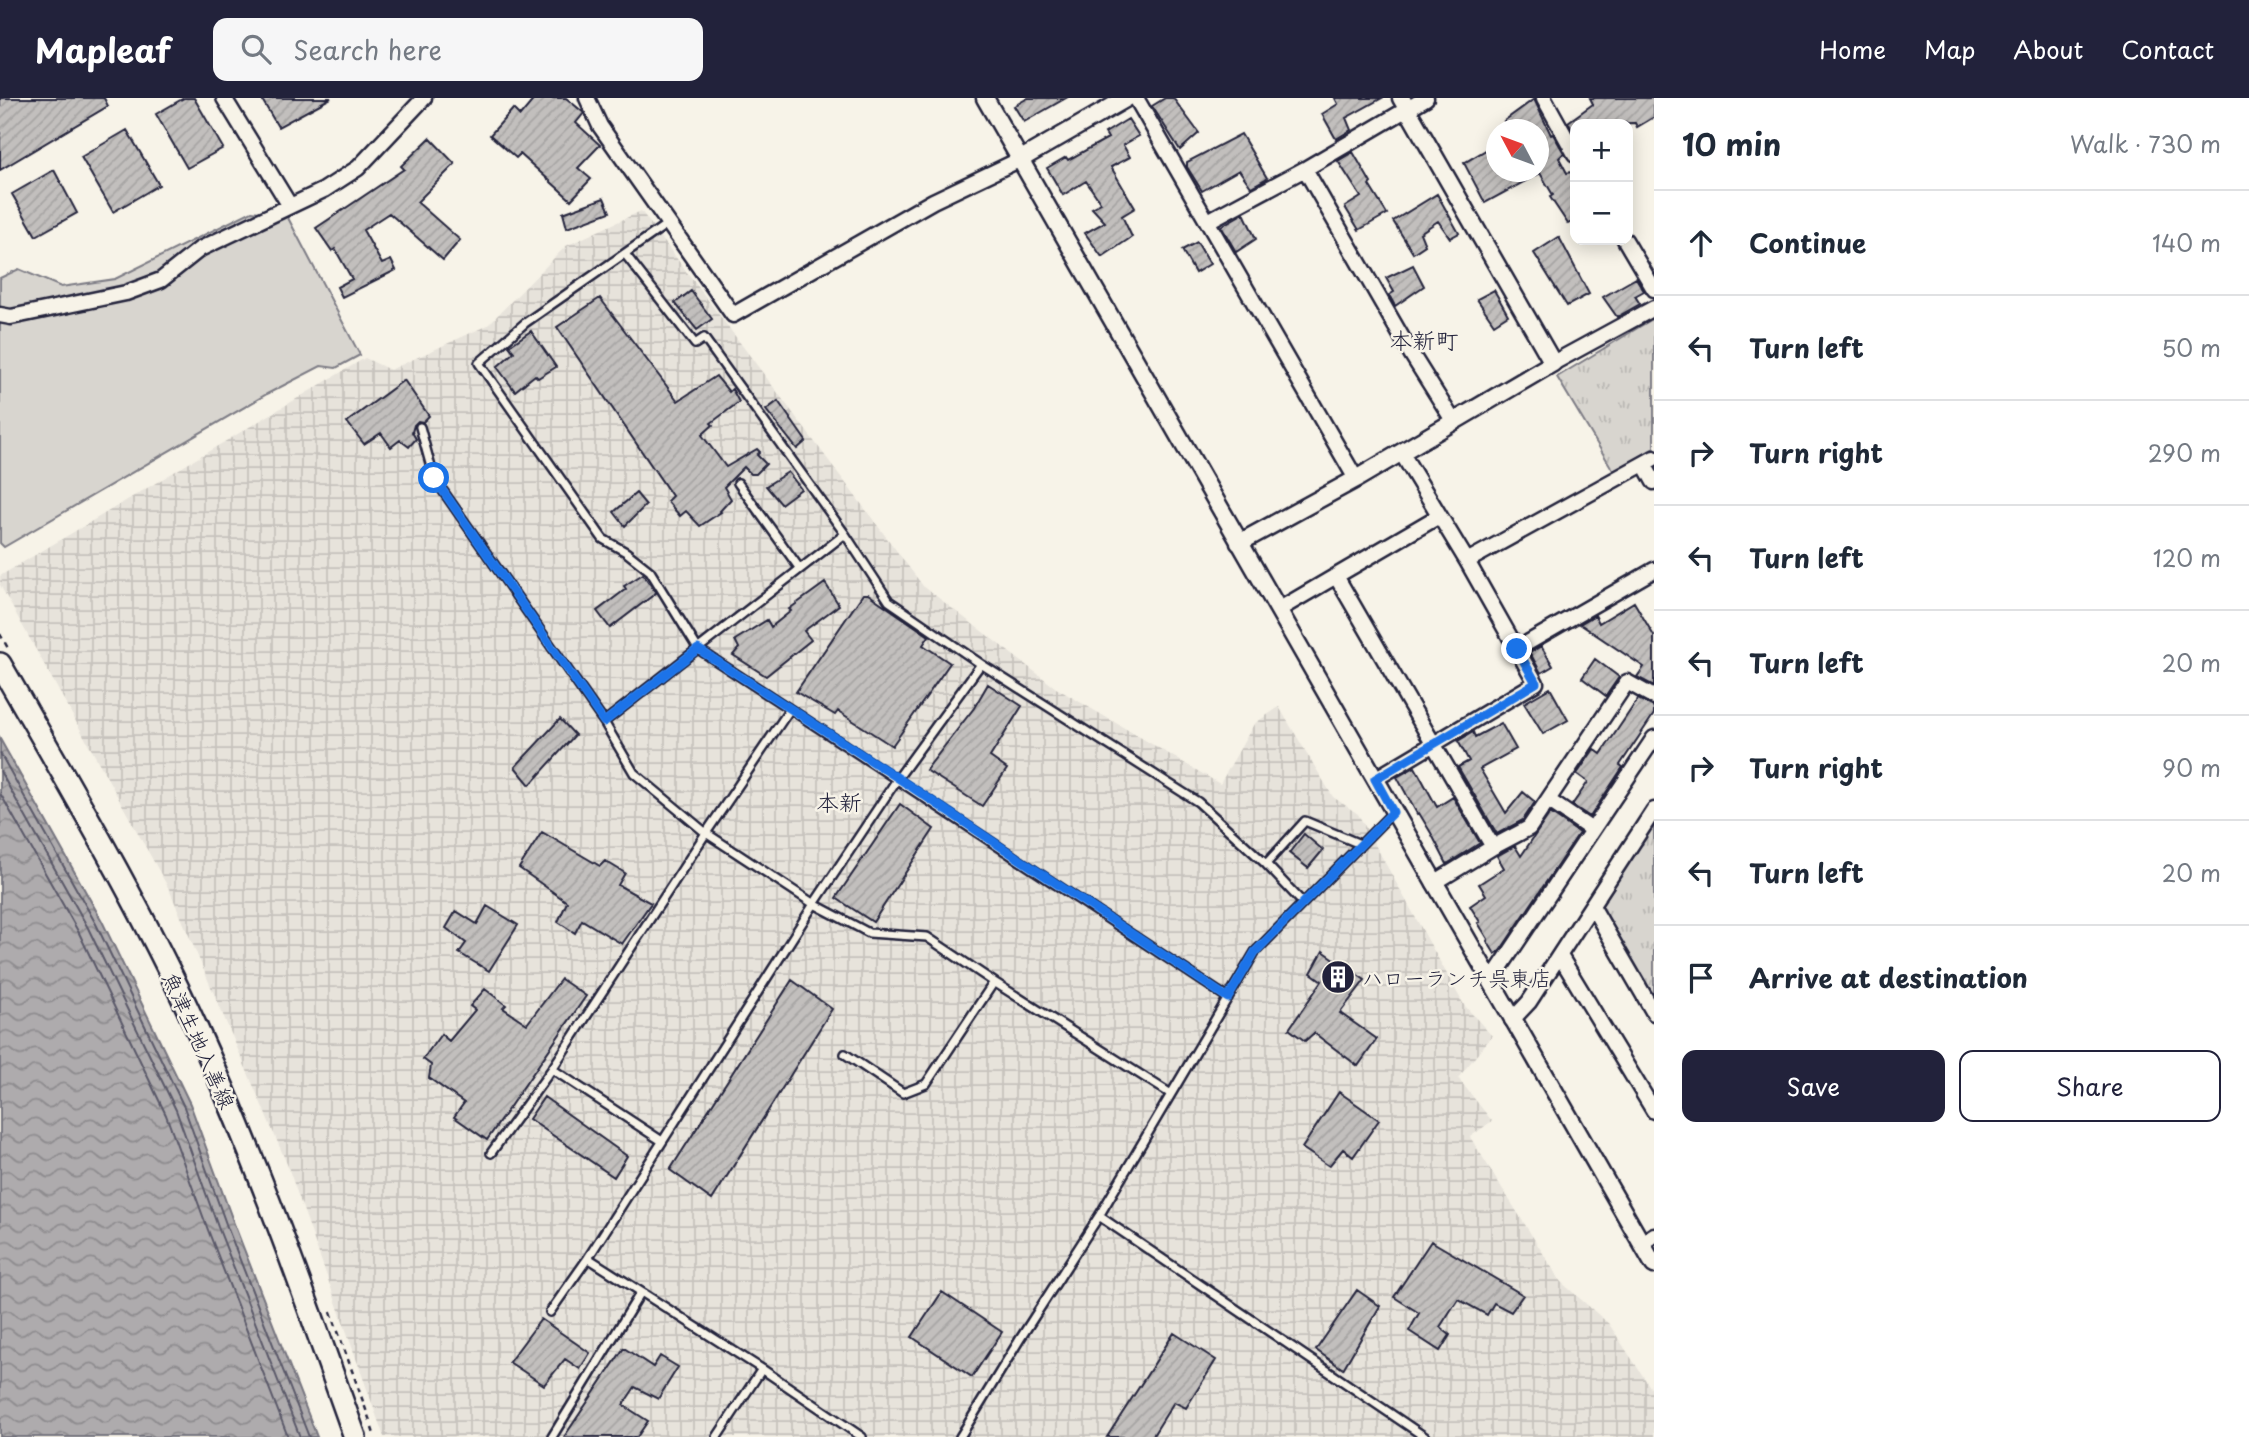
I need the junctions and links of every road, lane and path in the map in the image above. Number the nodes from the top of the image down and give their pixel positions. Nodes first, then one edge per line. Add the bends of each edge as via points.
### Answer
1 (224, 98) edge
2 (424, 98) edge
3 (587, 98) edge
4 (985, 98) edge
5 (1127, 98) edge
6 (1136, 98) edge
7 (1426, 98) edge
8 (1544, 98) edge
9 (1404, 104) edge
10 (1570, 145) edge
11 (1021, 159) junction
12 (1305, 169) junction
13 (290, 206) junction
14 (1208, 221) junction
15 (667, 224) junction
16 (1628, 245) edge
17 (625, 254) junction
18 (1654, 289) edge
19 (1654, 308) edge
20 (0, 315) edge
21 (1553, 363) junction
22 (1454, 422) junction
23 (420, 427) dead end
24 (1401, 452) junction
25 (1649, 461) edge
26 (1356, 479) junction
27 (1654, 482) edge
28 (738, 483) dead end
29 (1439, 516) junction
30 (845, 534) junction
31 (1239, 543) junction
32 (1467, 561) junction
33 (800, 569) junction
34 (1654, 570) edge
35 (1336, 576) junction
36 (1278, 610) junction
37 (698, 649) junction
38 (1517, 649) junction
39 (0, 664) edge
40 (981, 664) junction
41 (1654, 697) edge
42 (790, 709) junction
43 (604, 722) junction
44 (1654, 738) edge
45 (1434, 744) junction
46 (898, 778) junction
47 (1375, 779) junction
48 (1548, 800) junction
49 (1654, 810) edge
50 (1393, 812) junction
51 (1592, 830) junction
52 (706, 833) junction
53 (1360, 844) junction
54 (1493, 847) junction
55 (1266, 864) junction
56 (1434, 883) junction
57 (1302, 902) junction
58 (814, 904) junction
59 (1592, 906) junction
60 (1560, 956) junction
61 (1491, 981) junction
62 (994, 982) junction
63 (1228, 998) junction
64 (1654, 1013) edge
65 (1512, 1020) junction
66 (845, 1054) dead end
67 (552, 1069) junction
68 (1171, 1094) junction
69 (1654, 1111) edge
70 (662, 1142) junction
71 (491, 1153) dead end
72 (1099, 1216) junction
73 (1648, 1239) edge
74 (588, 1258) junction
75 (1654, 1265) edge
76 (641, 1292) junction
77 (551, 1312) dead end
78 (762, 1369) junction
79 (355, 1437) edge
80 (552, 1437) edge
81 (717, 1437) edge
82 (862, 1437) edge
83 (960, 1437) edge
84 (1425, 1437) edge

1 - 13 street
2 - 13 street via 358,168
3 - 15 street
4 - 11 street
5 - 11 street
6 - 14 street
7 - 9 street
8 - 10 street
9 - 12 street
9 - 21 street
11 - 15 street via 933,201 733,314
11 - 31 street
12 - 14 street
12 - 22 street
13 - 20 street via 200,249 161,280 126,293 11,317
14 - 26 street
15 - 17 lane
16 - 18 street
17 - 30 lane via 695,344 704,338
17 - 37 lane via 525,323 479,363 603,539 650,571
19 - 21 street
21 - 22 street
22 - 24 street
23 - 43 lane via 434,478
24 - 26 street
24 - 29 street
25 - 27 street
25 - 32 street
26 - 31 street
28 - 33 lane
29 - 32 street
29 - 35 street
30 - 33 lane
30 - 40 lane via 890,601
31 - 36 street
32 - 38 street
33 - 37 lane
34 - 38 street
35 - 36 street
35 - 45 street
36 - 47 street
37 - 42 lane
37 - 43 lane
38 - 45 street via 1536,683
39 - 79 main road, 魚津生地入善線 via 161,953 197,1029 250,1154
40 - 46 lane
40 - 55 lane via 1198,802
41 - 48 street via 1627,681
42 - 46 lane
42 - 52 lane
43 - 52 lane via 634,773
44 - 51 street
45 - 47 street
45 - 54 street
46 - 58 lane
46 - 63 lane
47 - 50 street
48 - 51 street
48 - 54 street via 1529,828
49 - 59 street
50 - 53 lane
50 - 56 street
51 - 61 street
52 - 58 lane
52 - 67 lane
53 - 55 lane via 1305,821
53 - 57 lane
54 - 56 street
55 - 57 lane
56 - 61 street
57 - 63 lane via 1255,952
58 - 62 lane via 869,933 927,937
58 - 70 lane
59 - 60 street
59 - 64 street
60 - 65 street
60 - 69 street
61 - 65 street
62 - 66 lane via 926,1084 903,1093
62 - 68 lane
63 - 68 lane
65 - 73 street
67 - 70 lane
67 - 71 lane
68 - 72 lane
70 - 74 lane
72 - 83 lane
72 - 84 lane
73 - 75 street
74 - 76 lane
74 - 77 lane
76 - 78 lane
76 - 80 lane
78 - 81 lane
78 - 82 lane

